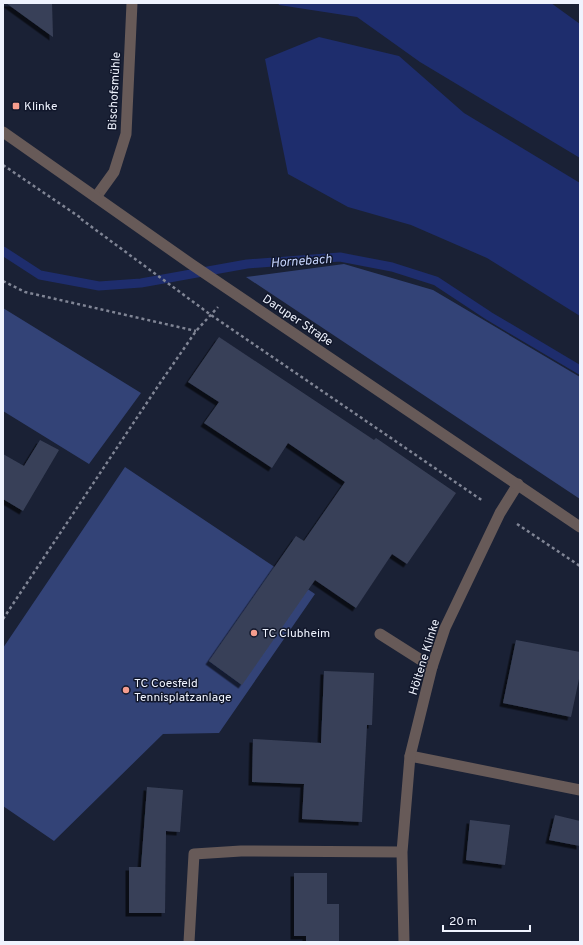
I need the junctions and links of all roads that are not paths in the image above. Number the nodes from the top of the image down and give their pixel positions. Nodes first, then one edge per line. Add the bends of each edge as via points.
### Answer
1 (132, 3) edge
2 (3, 132) edge
3 (96, 198) junction
4 (518, 484) junction
5 (580, 527) edge
6 (380, 634) dead end
7 (432, 667) junction
8 (410, 756) junction
9 (580, 790) edge
10 (402, 852) junction
11 (189, 942) edge
12 (404, 942) edge

1 - 3 street, Bischofsmühle via 126,134 114,172
2 - 3 street, Daruper Straße
3 - 4 street, Daruper Straße
4 - 5 street, Daruper Straße
4 - 7 street, Höltene Klinke via 500,513 445,628
6 - 7 street
7 - 8 street, Höltene Klinke
8 - 9 street
8 - 10 street, Höltene Klinke
10 - 11 street via 241,851 194,854
10 - 12 street, Höltene Klinke

